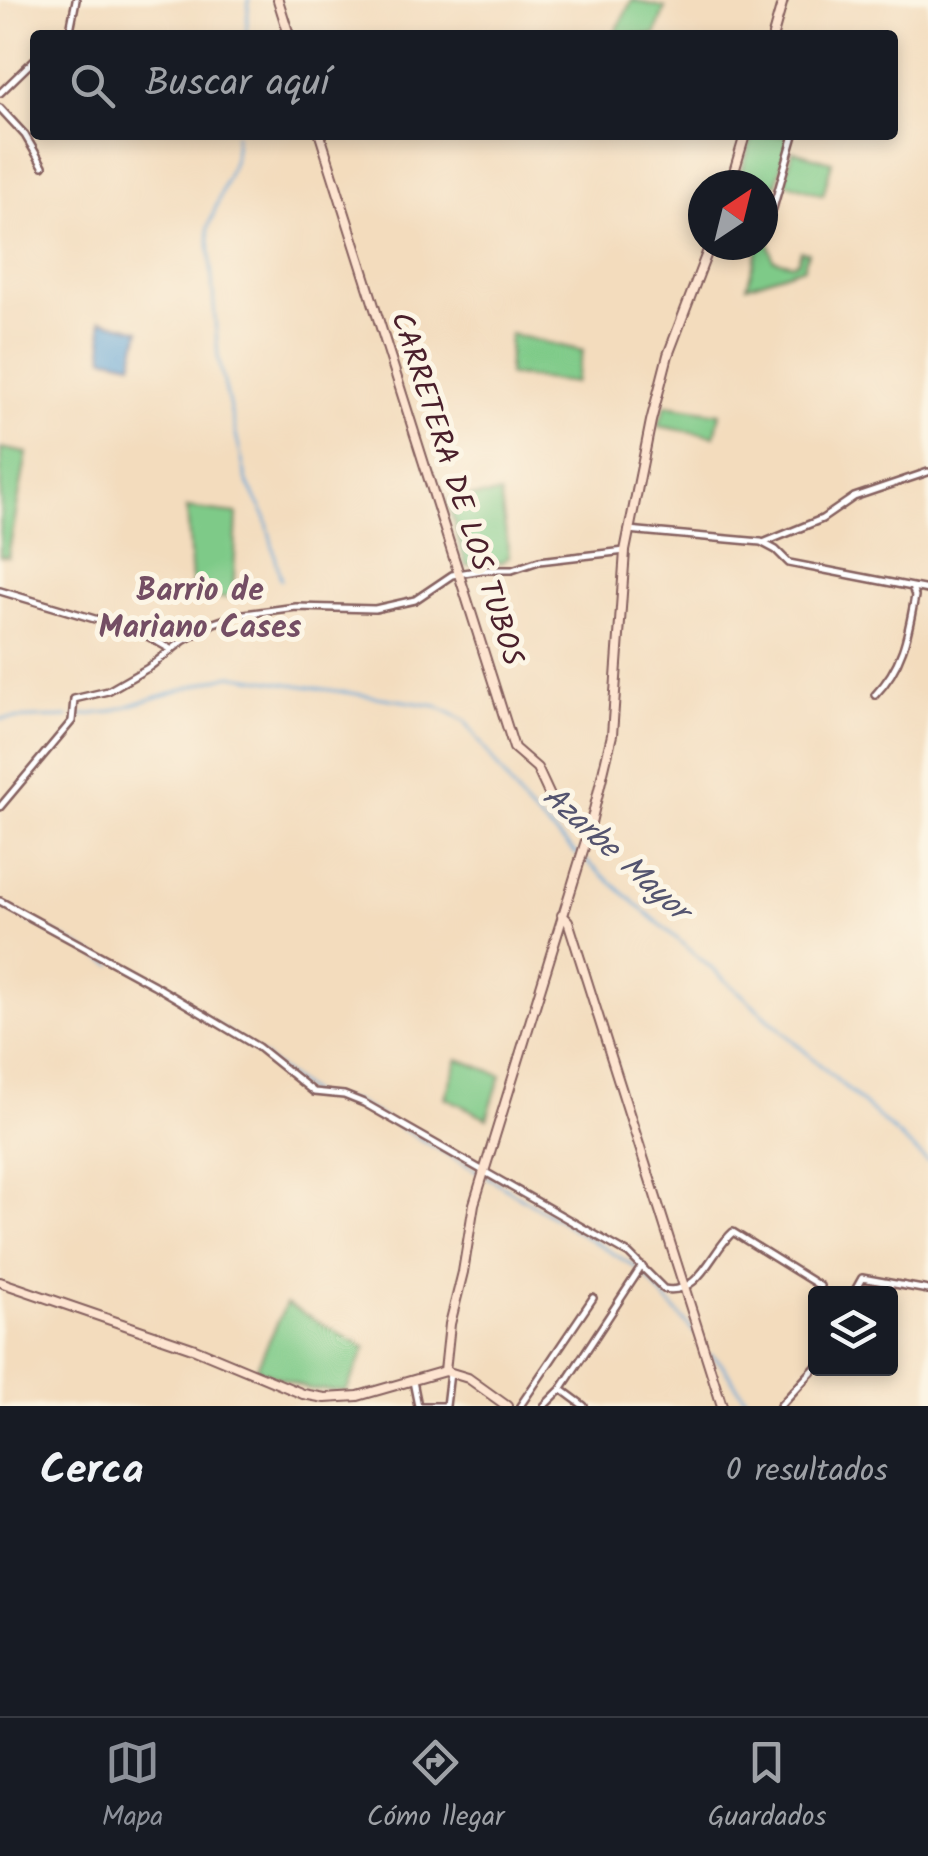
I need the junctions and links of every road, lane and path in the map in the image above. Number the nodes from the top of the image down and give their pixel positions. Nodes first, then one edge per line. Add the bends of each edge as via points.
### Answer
1 (76, 0) edge
2 (278, 0) edge
3 (784, 0) edge
4 (70, 30) edge
5 (287, 30) edge
6 (775, 30) edge
7 (30, 65) edge
8 (0, 92) edge
9 (0, 108) edge
10 (322, 140) edge
11 (744, 140) edge
12 (793, 140) edge
13 (42, 166) dead end
14 (734, 170) edge
15 (778, 191) edge
16 (704, 260) edge
17 (928, 472) edge
18 (628, 530) junction
19 (764, 543) junction
20 (625, 550) junction
21 (460, 574) junction
22 (912, 587) junction
23 (928, 590) edge
24 (0, 591) edge
25 (172, 650) junction
26 (875, 695) dead end
27 (0, 807) edge
28 (589, 830) junction
29 (0, 901) edge
30 (562, 915) junction
31 (482, 1173) junction
32 (642, 1266) junction
33 (0, 1282) edge
34 (820, 1286) dead end
35 (858, 1286) edge
36 (684, 1288) junction
37 (928, 1290) edge
38 (593, 1298) dead end
39 (448, 1371) junction
40 (808, 1376) edge
41 (413, 1381) junction
42 (561, 1388) junction
43 (418, 1406) edge
44 (446, 1406) edge
45 (508, 1406) edge
46 (520, 1406) edge
47 (544, 1406) edge
48 (584, 1406) edge
49 (722, 1406) edge
50 (780, 1406) edge

1 - 4 street
2 - 5 main road
3 - 6 main road
7 - 8 street
9 - 13 street
10 - 21 main road, CARRETERA DE LOS TUBOS
11 - 14 main road
12 - 15 street
16 - 18 main road via 668,355
17 - 19 street via 854,497 822,519
18 - 19 street
18 - 20 main road
19 - 22 street via 788,563
20 - 21 street
20 - 28 main road via 612,735
21 - 25 street via 416,600 375,609 237,615
21 - 28 main road, CARRETERA DE LOS TUBOS via 514,748 537,768 559,808
22 - 23 street
22 - 26 street via 904,652
24 - 25 street via 142,633
25 - 27 street via 108,691 78,696 72,721
28 - 30 main road
29 - 31 street via 258,1048 314,1092 364,1103
30 - 31 main road
30 - 36 main road
31 - 32 street
31 - 39 main road via 450,1324
32 - 36 street via 664,1289
32 - 42 street
33 - 41 main road via 303,1394 342,1398
34 - 36 street via 733,1232
35 - 37 street via 862,1278
36 - 49 main road
38 - 46 street
39 - 41 main road
39 - 44 street
39 - 45 main road
40 - 50 street
41 - 43 street
42 - 47 street
42 - 48 street
43 - 44 street

